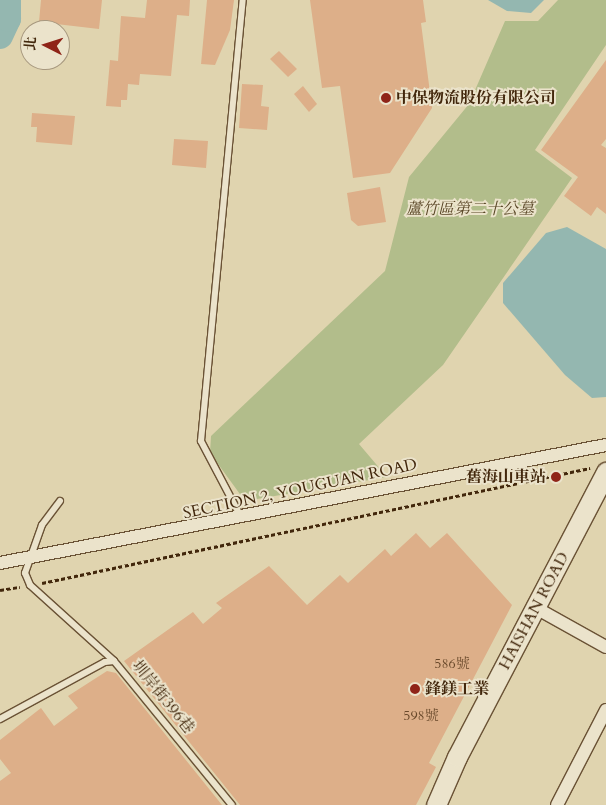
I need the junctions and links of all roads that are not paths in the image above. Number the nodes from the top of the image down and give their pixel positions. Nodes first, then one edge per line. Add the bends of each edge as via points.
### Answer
1 (243, 0) edge
2 (606, 445) edge
3 (602, 469) edge
4 (60, 501) dead end
5 (241, 517) junction
6 (28, 560) junction
7 (0, 563) edge
8 (536, 608) junction
9 (606, 647) edge
10 (114, 661) junction
11 (606, 710) edge
12 (0, 719) edge
13 (232, 805) edge
14 (436, 805) edge
15 (558, 805) edge

1 - 5 lane via 201,441
2 - 5 street, SECTION 2, YOUGUAN ROAD
3 - 8 main road, HAISHAN ROAD
4 - 6 lane via 42,525
5 - 6 street, SECTION 2, YOUGUAN ROAD
6 - 7 street, SECTION 2, YOUGUAN ROAD
6 - 10 lane via 25,573 30,585
8 - 9 street
8 - 14 main road, HAISHAN ROAD via 456,757
10 - 12 lane, 圳岸街396巷 via 105,662
10 - 13 lane, 圳岸街396巷
11 - 15 street

